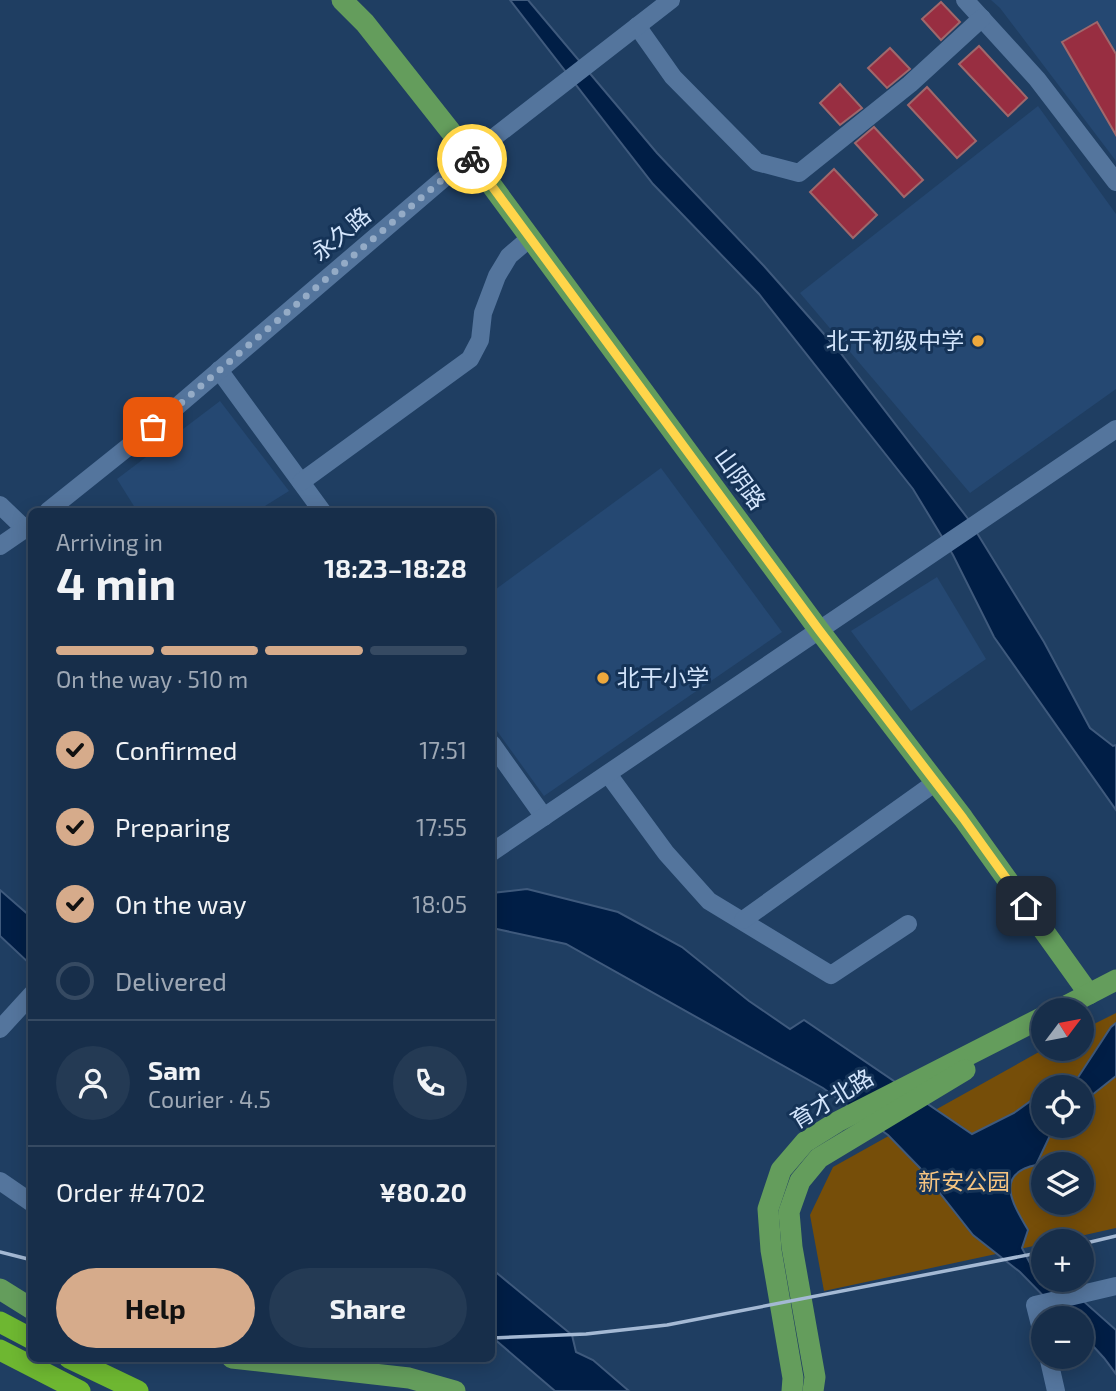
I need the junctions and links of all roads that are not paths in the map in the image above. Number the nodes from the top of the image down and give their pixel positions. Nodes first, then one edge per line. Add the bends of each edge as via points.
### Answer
1 (342, 0) edge
2 (671, 0) edge
3 (965, 0) edge
4 (982, 18) junction
5 (637, 26) junction
6 (470, 156) junction
7 (1116, 182) edge
8 (530, 238) junction
9 (219, 370) junction
10 (1116, 429) edge
11 (301, 482) junction
12 (0, 505) edge
13 (52, 508) edge
14 (320, 508) edge
15 (28, 527) edge
16 (0, 547) edge
17 (819, 630) junction
18 (495, 748) edge
19 (608, 774) junction
20 (936, 782) junction
21 (544, 817) junction
22 (495, 850) edge
23 (743, 920) junction
24 (908, 924) dead end
25 (1116, 980) edge
26 (1089, 994) junction
27 (28, 998) edge
28 (1081, 998) edge
29 (1083, 998) edge
30 (1031, 1027) edge
31 (0, 1029) edge
32 (923, 1086) junction
33 (0, 1181) edge
34 (28, 1200) edge
35 (2, 1285) edge
36 (1110, 1287) edge
37 (1035, 1306) edge
38 (28, 1307) edge
39 (0, 1322) edge
40 (28, 1337) edge
41 (0, 1350) edge
42 (77, 1362) edge
43 (267, 1362) edge
44 (1051, 1369) edge
45 (80, 1391) edge
46 (138, 1391) edge
47 (455, 1391) edge
48 (792, 1391) edge
49 (813, 1391) edge
50 (1056, 1391) edge

1 - 6 main road, 山阴路
2 - 5 street, 永久路
3 - 4 street
4 - 5 street via 910,84 799,173 757,162 673,77
4 - 7 street via 1037,79
5 - 6 street, 永久路
6 - 8 main road, 山阴路
6 - 9 street, 永久路
8 - 11 street via 509,256 497,276 483,313 480,340 470,359
8 - 17 main road, 山阴路
9 - 11 street
9 - 13 street, 永久路
10 - 17 street
11 - 14 street
12 - 15 street
15 - 16 street
17 - 19 street
17 - 20 main road, 山阴路
18 - 21 street
19 - 21 street
19 - 23 street via 666,853 709,901
20 - 23 street
20 - 26 main road, 山阴路
21 - 22 street
23 - 24 street via 831,975
25 - 26 main road
26 - 28 main road
26 - 29 main road
27 - 31 street
30 - 32 main road, 育才北路
32 - 48 main road, 育才北路 via 837,1122 805,1142 781,1170 768,1209
32 - 49 main road, 育才北路 via 819,1158 800,1181 789,1212 815,1377
33 - 34 street
35 - 38 main road
36 - 37 street
39 - 40 highway
41 - 45 highway
42 - 46 highway
43 - 47 main road via 409,1378
44 - 50 street

